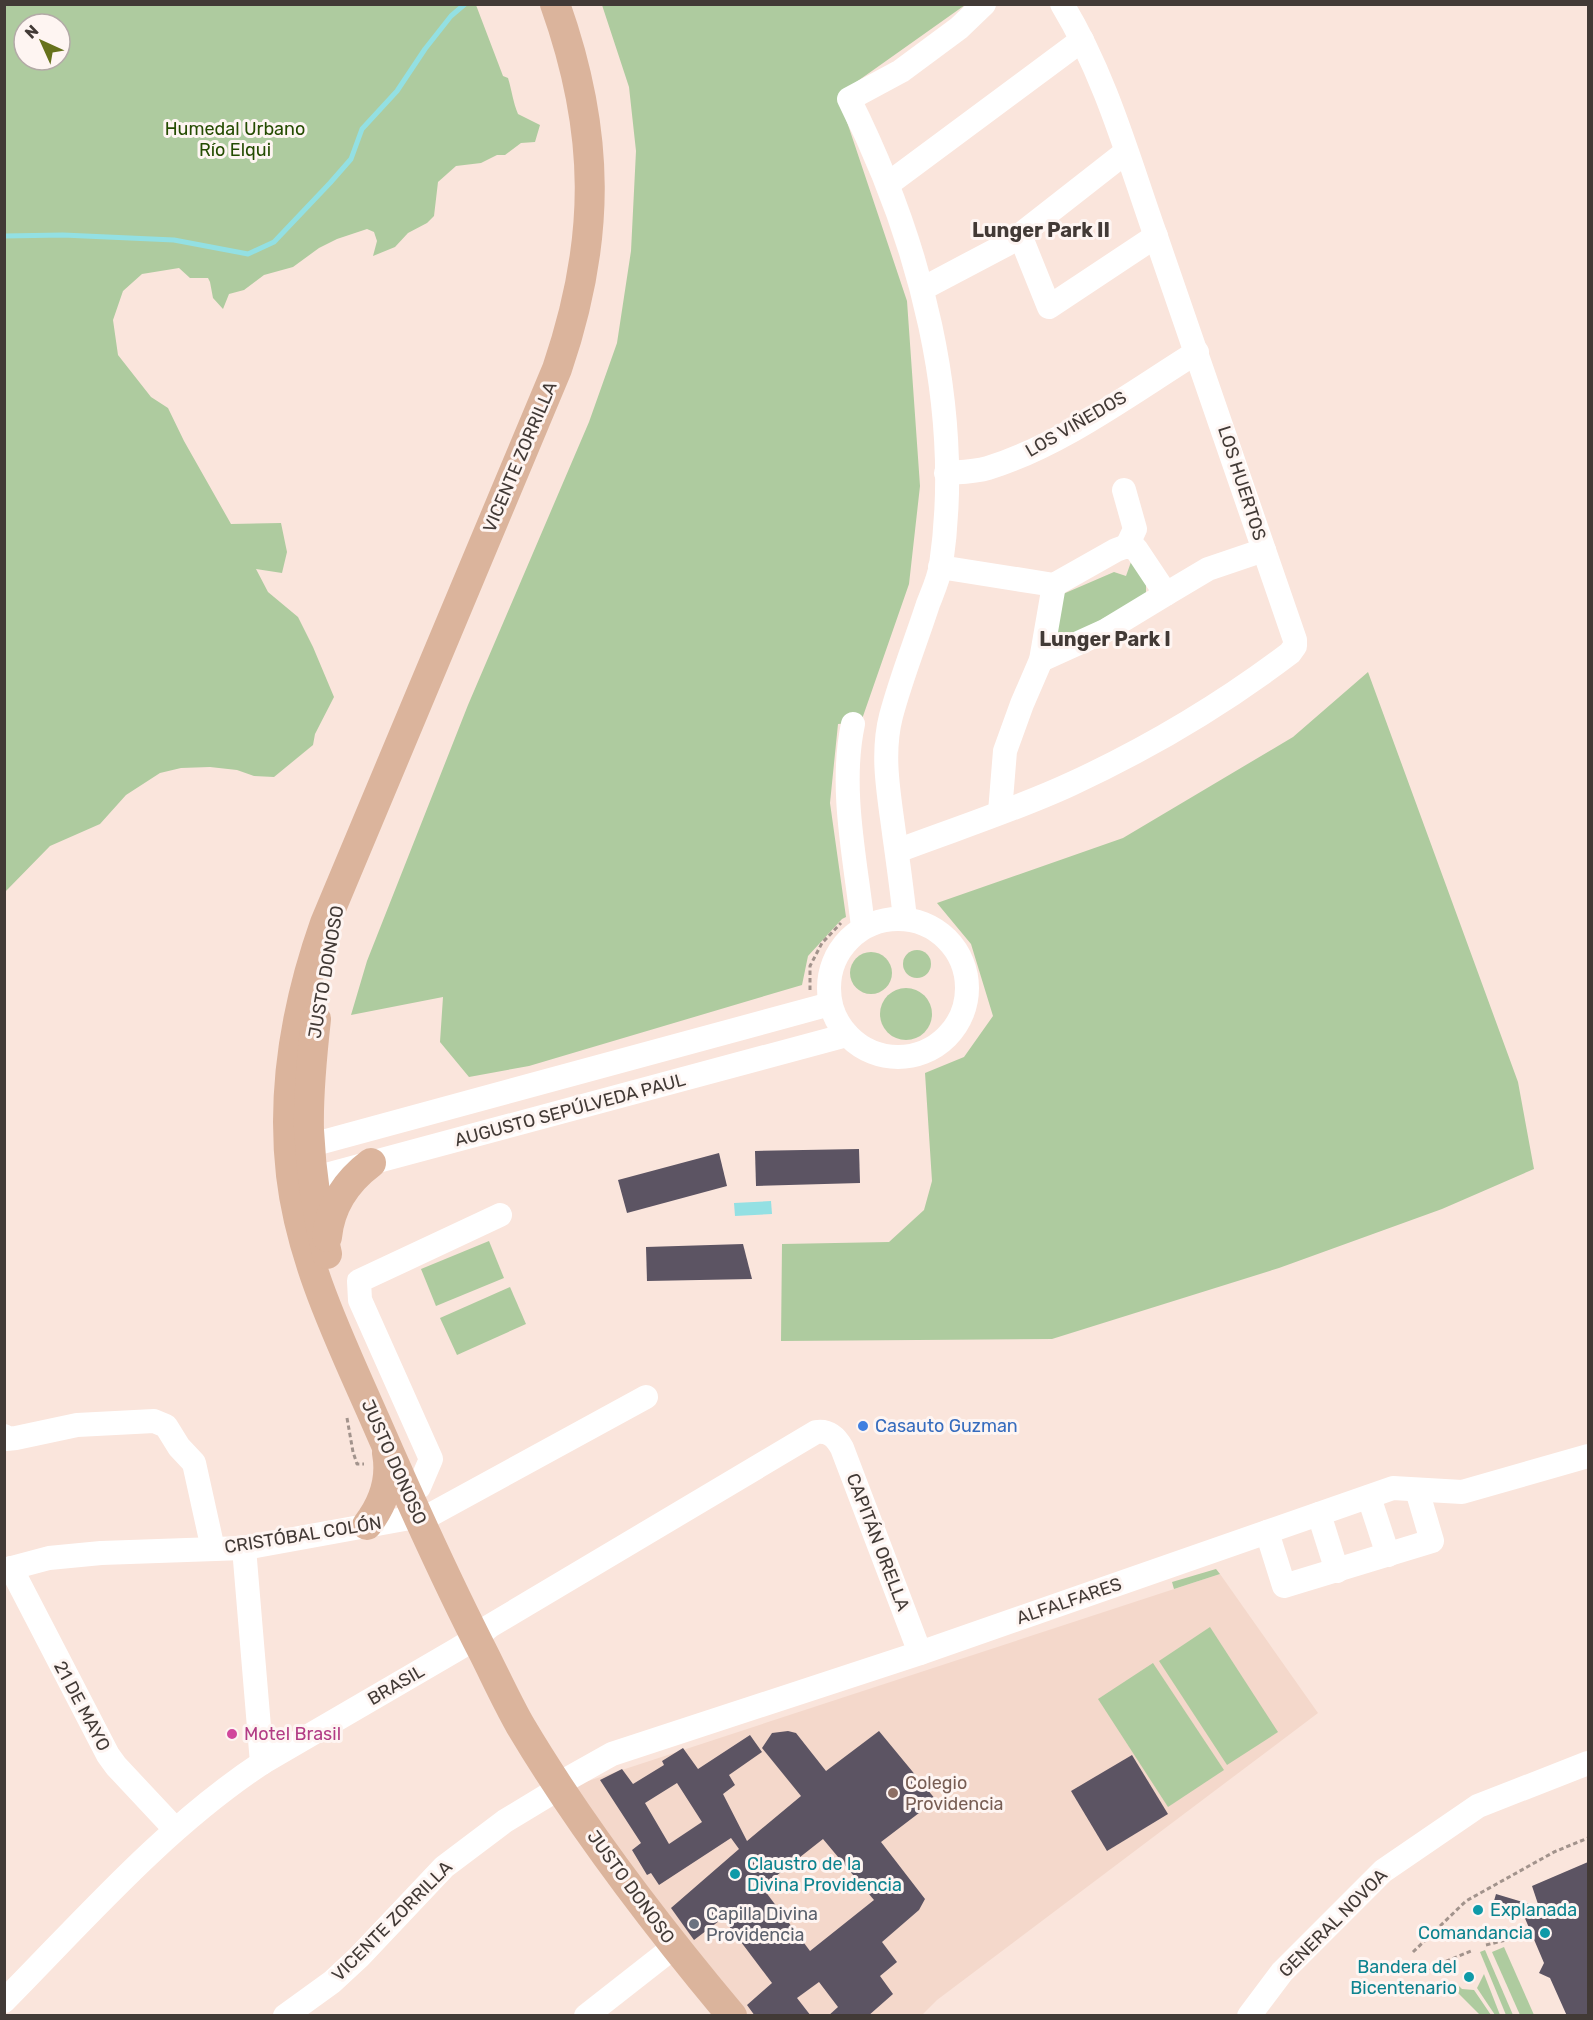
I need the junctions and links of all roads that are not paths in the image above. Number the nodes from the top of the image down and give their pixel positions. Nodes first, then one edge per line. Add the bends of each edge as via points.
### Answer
1 (555, 4) edge
2 (984, 4) edge
3 (1062, 4) edge
4 (1082, 40) junction
5 (1126, 152) junction
6 (888, 184) junction
7 (1020, 235) junction
8 (1156, 236) junction
9 (922, 289) junction
10 (1197, 352) junction
11 (946, 473) junction
12 (1124, 490) dead end
13 (1127, 546) junction
14 (1264, 550) junction
15 (940, 567) junction
16 (1054, 585) junction
17 (1166, 594) junction
18 (1041, 660) junction
19 (886, 750) junction
20 (1000, 812) junction
21 (897, 850) junction
22 (340, 889) joint
23 (905, 919) junction
24 (854, 925) junction
25 (820, 1000) junction
26 (847, 1035) junction
27 (463, 1104) junction
28 (472, 1136) junction
29 (300, 1148) junction
30 (371, 1163) junction
31 (304, 1181) junction
32 (500, 1215) dead end
33 (326, 1249) junction
34 (646, 1397) dead end
35 (831, 1434) joint
36 (4, 1436) edge
37 (382, 1436) junction
38 (1588, 1456) edge
39 (1418, 1490) junction
40 (1370, 1497) junction
41 (423, 1506) junction
42 (1319, 1514) junction
43 (366, 1525) junction
44 (1267, 1532) junction
45 (244, 1548) junction
46 (213, 1549) junction
47 (1388, 1555) junction
48 (8, 1569) edge
49 (1337, 1571) junction
50 (483, 1632) junction
51 (920, 1653) junction
52 (262, 1763) junction
53 (1588, 1763) edge
54 (558, 1786) junction
55 (175, 1829) junction
56 (674, 1947) junction
57 (4, 2001) edge
58 (285, 2016) edge
59 (586, 2016) edge
60 (732, 2016) edge
61 (1248, 2016) edge

1 - 22 main road, VICENTE ZORRILLA via 576,71 588,140 588,239 576,305 557,369
2 - 6 street via 901,71 849,99
3 - 4 street, LOS HUERTOS
4 - 5 street, LOS HUERTOS
4 - 6 street
5 - 7 street
5 - 8 street, LOS HUERTOS
6 - 9 street
7 - 8 street via 1049,307
7 - 9 street
8 - 10 street, LOS HUERTOS
9 - 11 street via 939,380
10 - 11 street, LOS VIÑEDOS via 1077,427 1022,455 985,469
10 - 14 street, LOS HUERTOS
11 - 15 street via 948,495
12 - 13 street via 1135,529
13 - 16 street
13 - 17 street via 1136,549
14 - 17 street via 1208,569
14 - 20 street, LOS HUERTOS via 1295,640 1290,653 1179,729 1071,784
15 - 16 street
15 - 19 street via 891,716
16 - 18 street
17 - 18 street via 1105,631
18 - 20 street via 1005,751
19 - 21 street
19 - 24 street via 851,733 847,773
20 - 21 street, LOS HUERTOS
21 - 23 street
22 - 29 main road, JUSTO DONOSO via 317,1010 309,1130
23 - 24 street
23 - 26 street via 926,924 944,936 958,953 969,997 959,1020 945,1039 924,1052 901,1058 877,1055 855,1044
24 - 25 street via 834,959
25 - 26 street
25 - 27 street, AUGUSTO SEPÚLVEDA PAUL
26 - 28 street, AUGUSTO SEPÚLVEDA PAUL
27 - 28 street
27 - 29 street, AUGUSTO SEPÚLVEDA PAUL
28 - 30 street, AUGUSTO SEPÚLVEDA PAUL
29 - 31 main road, JUSTO DONOSO
30 - 31 street, AUGUSTO SEPÚLVEDA PAUL
30 - 33 main road via 337,1201
31 - 33 main road, JUSTO DONOSO
31 - 37 main road, JUSTO DONOSO via 305,1244 324,1301
32 - 41 street via 359,1281 360,1300 430,1459
33 - 41 main road, JUSTO DONOSO via 355,1341
34 - 41 street, CRISTÓBAL COLÓN
35 - 50 street, BRASIL via 816,1432
35 - 51 street, CAPITÁN ORELLA via 842,1448
36 - 46 street via 16,1438 77,1425 154,1421 166,1426 194,1463
37 - 41 main road, JUSTO DONOSO
37 - 43 main road via 388,1456 388,1479 382,1502
38 - 39 street, ALFALFARES via 1462,1492
39 - 40 street, ALFALFARES via 1393,1488
39 - 47 street via 1432,1542
40 - 42 street, ALFALFARES
40 - 47 street
41 - 43 street, CRISTÓBAL COLÓN
41 - 50 main road, JUSTO DONOSO
42 - 44 street, ALFALFARES
42 - 49 street
43 - 45 street, CRISTÓBAL COLÓN
44 - 49 street via 1284,1587
44 - 51 street, ALFALFARES
45 - 46 street, CRISTÓBAL COLÓN
45 - 52 street
46 - 48 street, CRISTÓBAL COLÓN via 49,1558
47 - 49 street
48 - 55 street, 21 DE MAYO via 101,1745
50 - 52 street, BRASIL
50 - 54 main road, JUSTO DONOSO via 502,1656 519,1722
51 - 54 street, ALFALFARES via 612,1754
52 - 55 street, BRASIL
53 - 61 street, GENERAL NOVOA via 1478,1806 1383,1871 1282,1972
54 - 56 main road, JUSTO DONOSO
54 - 58 street, VICENTE ZORRILLA via 444,1867 359,1957
55 - 57 street, BRASIL
56 - 59 street
56 - 60 main road, JUSTO DONOSO

